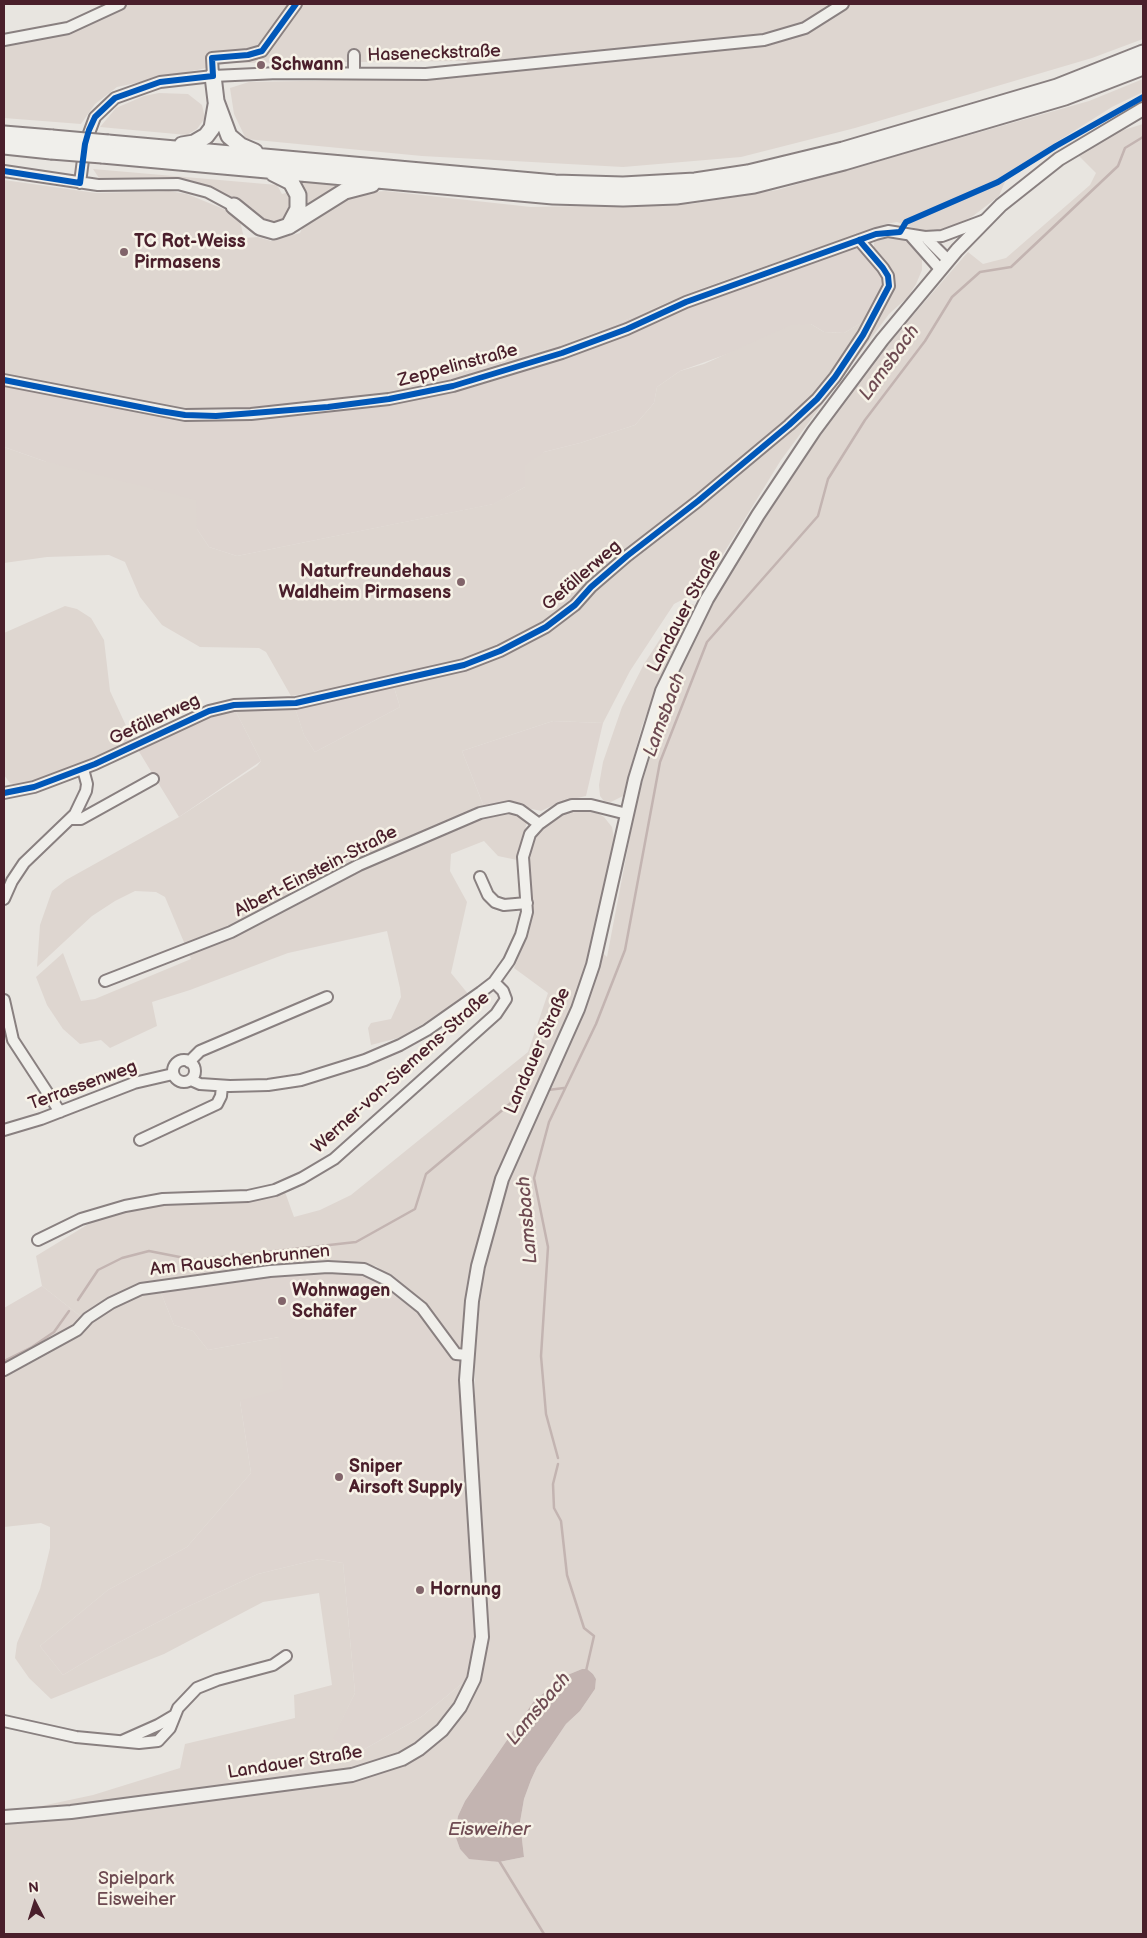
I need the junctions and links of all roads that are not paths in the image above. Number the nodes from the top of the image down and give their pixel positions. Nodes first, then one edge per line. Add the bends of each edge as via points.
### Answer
1 (120, 4) edge
2 (296, 4) edge
3 (843, 4) edge
4 (4, 40) edge
5 (1143, 53) edge
6 (354, 55) dead end
7 (1143, 67) edge
8 (354, 73) junction
9 (213, 76) junction
10 (216, 101) junction
11 (1143, 109) edge
12 (4, 134) edge
13 (52, 144) junction
14 (4, 146) edge
15 (162, 147) junction
16 (105, 149) junction
17 (272, 157) junction
18 (255, 169) junction
19 (4, 171) edge
20 (403, 182) junction
21 (80, 183) junction
22 (234, 206) joint
23 (986, 219) junction
24 (290, 226) junction
25 (905, 233) junction
26 (925, 238) junction
27 (860, 240) junction
28 (944, 265) junction
29 (4, 380) edge
30 (82, 769) junction
31 (153, 779) dead end
32 (4, 794) edge
33 (627, 814) junction
34 (71, 819) junction
35 (539, 824) junction
36 (480, 876) dead end
37 (4, 899) edge
38 (527, 903) junction
39 (105, 981) dead end
40 (494, 982) junction
41 (327, 997) dead end
42 (4, 1000) edge
43 (189, 1062) junction
44 (174, 1074) junction
45 (191, 1080) junction
46 (222, 1086) junction
47 (60, 1112) junction
48 (4, 1130) edge
49 (140, 1140) dead end
50 (38, 1240) dead end
51 (467, 1355) junction
52 (4, 1370) edge
53 (286, 1656) dead end
54 (4, 1721) edge
55 (4, 1817) edge

1 - 4 street via 68,28
2 - 9 street via 262,50 248,55 212,58
3 - 8 street, Haseneckstraße via 805,28 764,40 487,70 426,74
5 - 17 highway via 1056,87 780,166 712,179 648,184 555,183
6 - 8 street
7 - 20 highway via 1065,97 908,144 782,178 722,190 666,196 588,197
8 - 9 street, Haseneckstraße
9 - 10 highway
9 - 21 street, Haseneckstraße via 160,82 115,98 95,117 89,130
10 - 15 highway via 212,128 206,136 194,143
10 - 17 highway via 228,136 250,150
11 - 23 main road, Landauer Straße via 1059,158
12 - 13 highway
13 - 14 highway
13 - 16 highway, bridge
15 - 16 highway
15 - 17 highway
16 - 18 highway
18 - 20 highway
18 - 24 highway via 291,182 298,209
19 - 21 street
20 - 24 highway via 370,184 344,191
21 - 22 street via 98,186 178,184 208,192
22 - 24 highway via 266,230
23 - 26 street via 942,236
23 - 28 main road, Landauer Straße
25 - 26 street, Zeppelinstraße
25 - 27 street, Zeppelinstraße via 888,231
25 - 28 street
26 - 28 street
27 - 29 street, Zeppelinstraße via 686,302 627,329 562,353 453,386 390,400 251,414 185,415
27 - 30 street, Gefällerweg via 883,268 889,286 863,335 835,377 789,426 627,556 575,605 546,627 464,665 296,703 234,705 209,711
28 - 33 main road, Landauer Straße via 882,340 814,431 707,599 662,691 642,751
30 - 32 street, Gefällerweg
30 - 34 street via 86,791
31 - 34 street via 81,819
33 - 35 street via 591,805 572,805 560,808
33 - 51 main road, Landauer Straße via 601,938 586,987 513,1150 492,1207 472,1301
34 - 37 street via 24,863
35 - 38 street via 530,834 523,857
35 - 39 street, Albert-Einstein-Straße via 510,807 480,813 359,865 231,932
36 - 38 street via 488,895 495,902 504,905
38 - 40 street via 526,922 517,947
40 - 46 street via 427,1030 365,1060 294,1081
40 - 50 street, Werner-von-Siemens-Straße via 504,991 506,999 496,1014 319,1169 261,1194 163,1199 112,1209 81,1219
41 - 43 street via 200,1051
42 - 47 street via 13,1040
43 - 44 street via 176,1065
43 - 45 street via 195,1072
44 - 45 street via 178,1081
44 - 47 street, Terrassenweg via 134,1083
45 - 46 street
46 - 49 street via 217,1104
47 - 48 street, Terrassenweg
51 - 52 street, Am Rauschenbrunnen via 456,1354 422,1308 387,1280 364,1269 328,1267 270,1271 141,1289 111,1303 88,1318 77,1330
51 - 55 main road, Landauer Straße via 467,1416 482,1637 469,1691 442,1730 402,1759 352,1775 71,1812
53 - 54 street via 273,1665 197,1688 174,1715 162,1739 138,1743 76,1737

